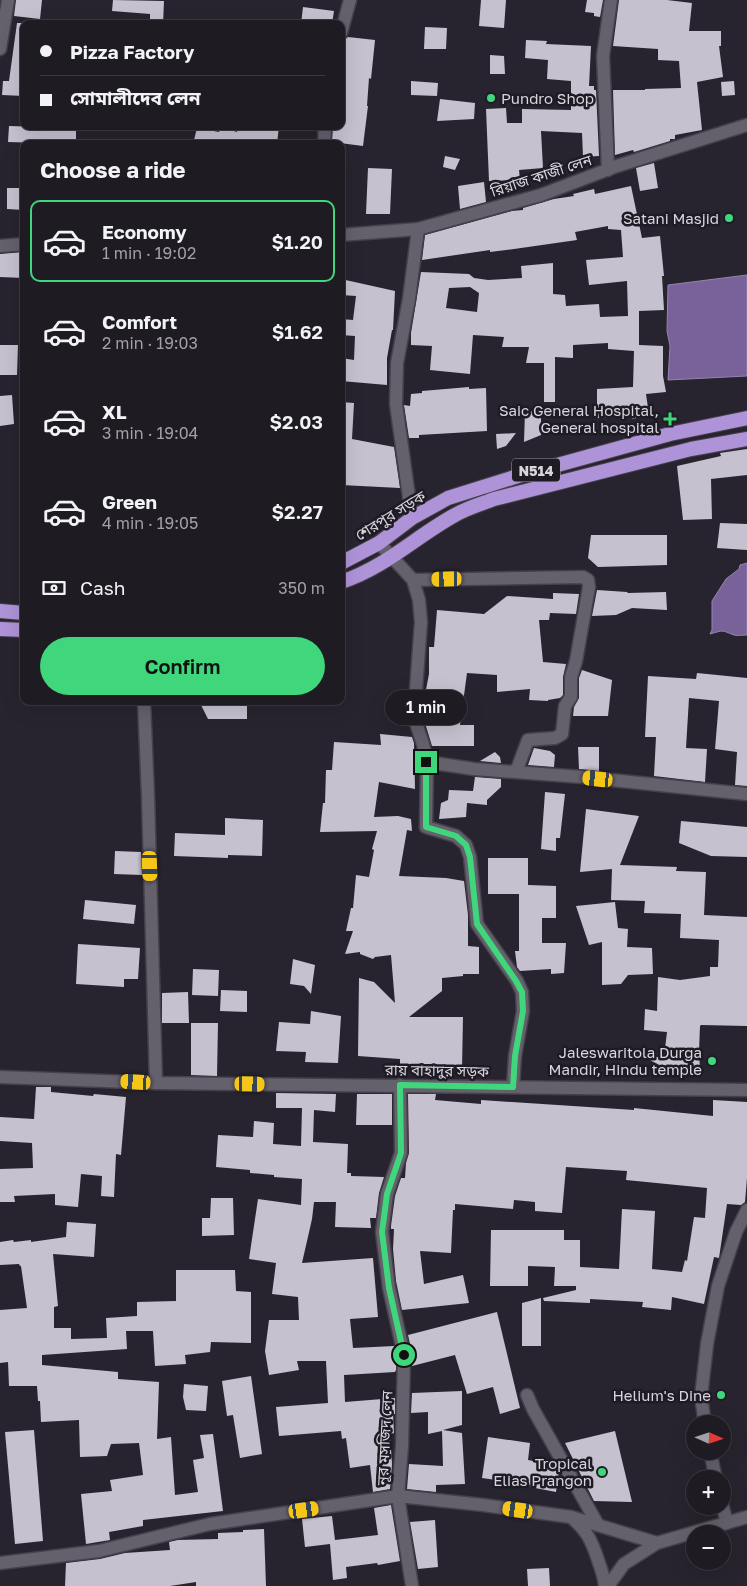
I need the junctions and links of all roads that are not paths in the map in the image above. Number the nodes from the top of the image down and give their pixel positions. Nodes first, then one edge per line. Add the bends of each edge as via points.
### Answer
1 (8, 0) edge
2 (350, 0) edge
3 (611, 0) edge
4 (345, 20) edge
5 (0, 49) edge
6 (747, 125) edge
7 (608, 170) junction
8 (418, 229) junction
9 (345, 235) edge
10 (20, 244) edge
11 (0, 246) edge
12 (747, 418) edge
13 (747, 439) edge
14 (412, 518) junction
15 (379, 544) junction
16 (392, 557) junction
17 (345, 561) edge
18 (345, 580) edge
19 (412, 580) junction
20 (0, 611) edge
21 (20, 613) edge
22 (0, 629) edge
23 (20, 630) edge
24 (144, 705) edge
25 (426, 762) junction
26 (516, 772) junction
27 (747, 794) edge
28 (0, 1076) edge
29 (156, 1083) junction
30 (400, 1085) junction
31 (513, 1087) junction
32 (747, 1090) edge
33 (747, 1210) edge
34 (527, 1395) dead end
35 (704, 1415) edge
36 (398, 1496) junction
37 (725, 1515) edge
38 (571, 1517) junction
39 (747, 1517) edge
40 (727, 1523) junction
41 (598, 1525) junction
42 (657, 1543) junction
43 (0, 1563) edge
44 (412, 1586) edge
45 (606, 1586) edge

1 - 5 street
2 - 4 street
3 - 7 street via 603,56
6 - 7 street, রিয়াজ কাজী লেন
7 - 8 street, রিয়াজ কাজী লেন via 541,195
8 - 9 street, রিয়াজ কাজী লেন
8 - 14 street via 397,362 396,404
10 - 11 street
12 - 14 highway, শেরপুর সড়ক / N514 via 670,434 512,477 448,498
13 - 16 highway, N514 via 691,449 494,499 440,524
14 - 15 highway, শেরপুর সড়ক / N514
15 - 16 street
15 - 17 highway, শেরপুর সড়ক / N514
16 - 18 highway, N514 via 372,570
16 - 19 street
19 - 25 street via 419,600 420,622 414,717
19 - 26 street via 583,577 588,580 571,677 571,697 564,706 562,734 554,738 528,740
20 - 21 highway
22 - 23 highway
24 - 29 street
25 - 26 street
25 - 31 street via 426,827 456,836 466,845 477,924 522,992 523,1011
26 - 27 street
28 - 29 street, রায় বাহাদুর সড়ক
29 - 30 street, রায় বাহাদুর সড়ক
30 - 31 street, রায় বাহাদুর সড়ক
30 - 36 street, নূর মসজিদ লেন via 401,1153 387,1194 382,1232 389,1288 404,1355
31 - 32 street, রায় বাহাদুর সড়ক
33 - 35 street via 718,1286 701,1397
34 - 41 street
36 - 38 street
36 - 43 street via 210,1524 99,1551
36 - 44 street, নূর মসজিদ লেন
37 - 40 street
38 - 41 street
38 - 45 street via 582,1526 592,1542
39 - 40 street
40 - 42 street
41 - 42 street
42 - 45 street via 624,1564

